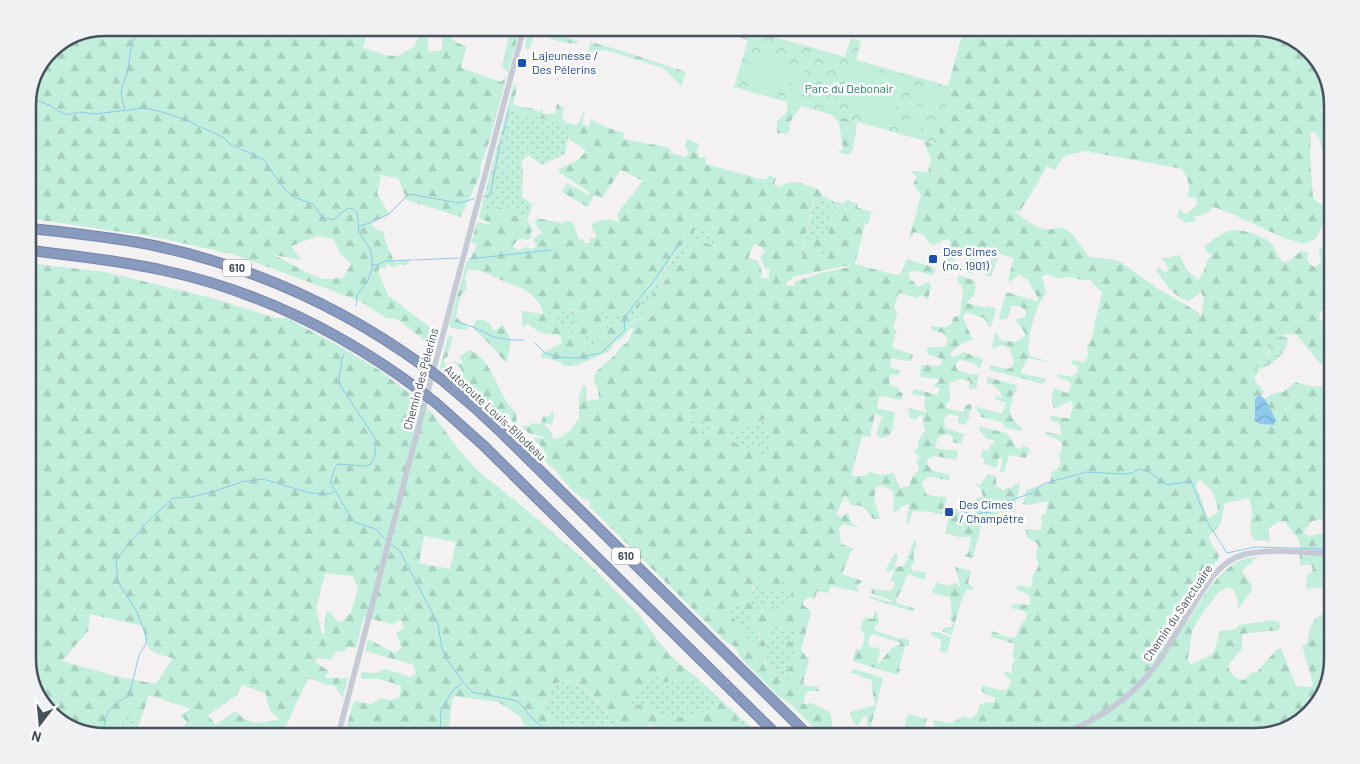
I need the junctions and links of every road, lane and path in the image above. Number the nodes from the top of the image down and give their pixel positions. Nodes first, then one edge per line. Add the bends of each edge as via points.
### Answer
1 (522, 36) edge
2 (36, 229) edge
3 (36, 251) edge
4 (1324, 553) edge
5 (340, 728) edge
6 (770, 728) edge
7 (801, 728) edge
8 (1077, 728) edge

1 - 5 street, Chemin des Pèlerins
2 - 7 highway, Autoroute Louis-Bilodeau / 610, bridge via 147,244 245,271 296,291 385,339 441,379 503,434
3 - 6 highway, 610, bridge via 146,266 238,291 288,311 370,356 436,403 483,445
4 - 8 street, Chemin du Sanctuaire via 1260,551 1229,561 1212,576 1159,661 1140,684 1104,714

